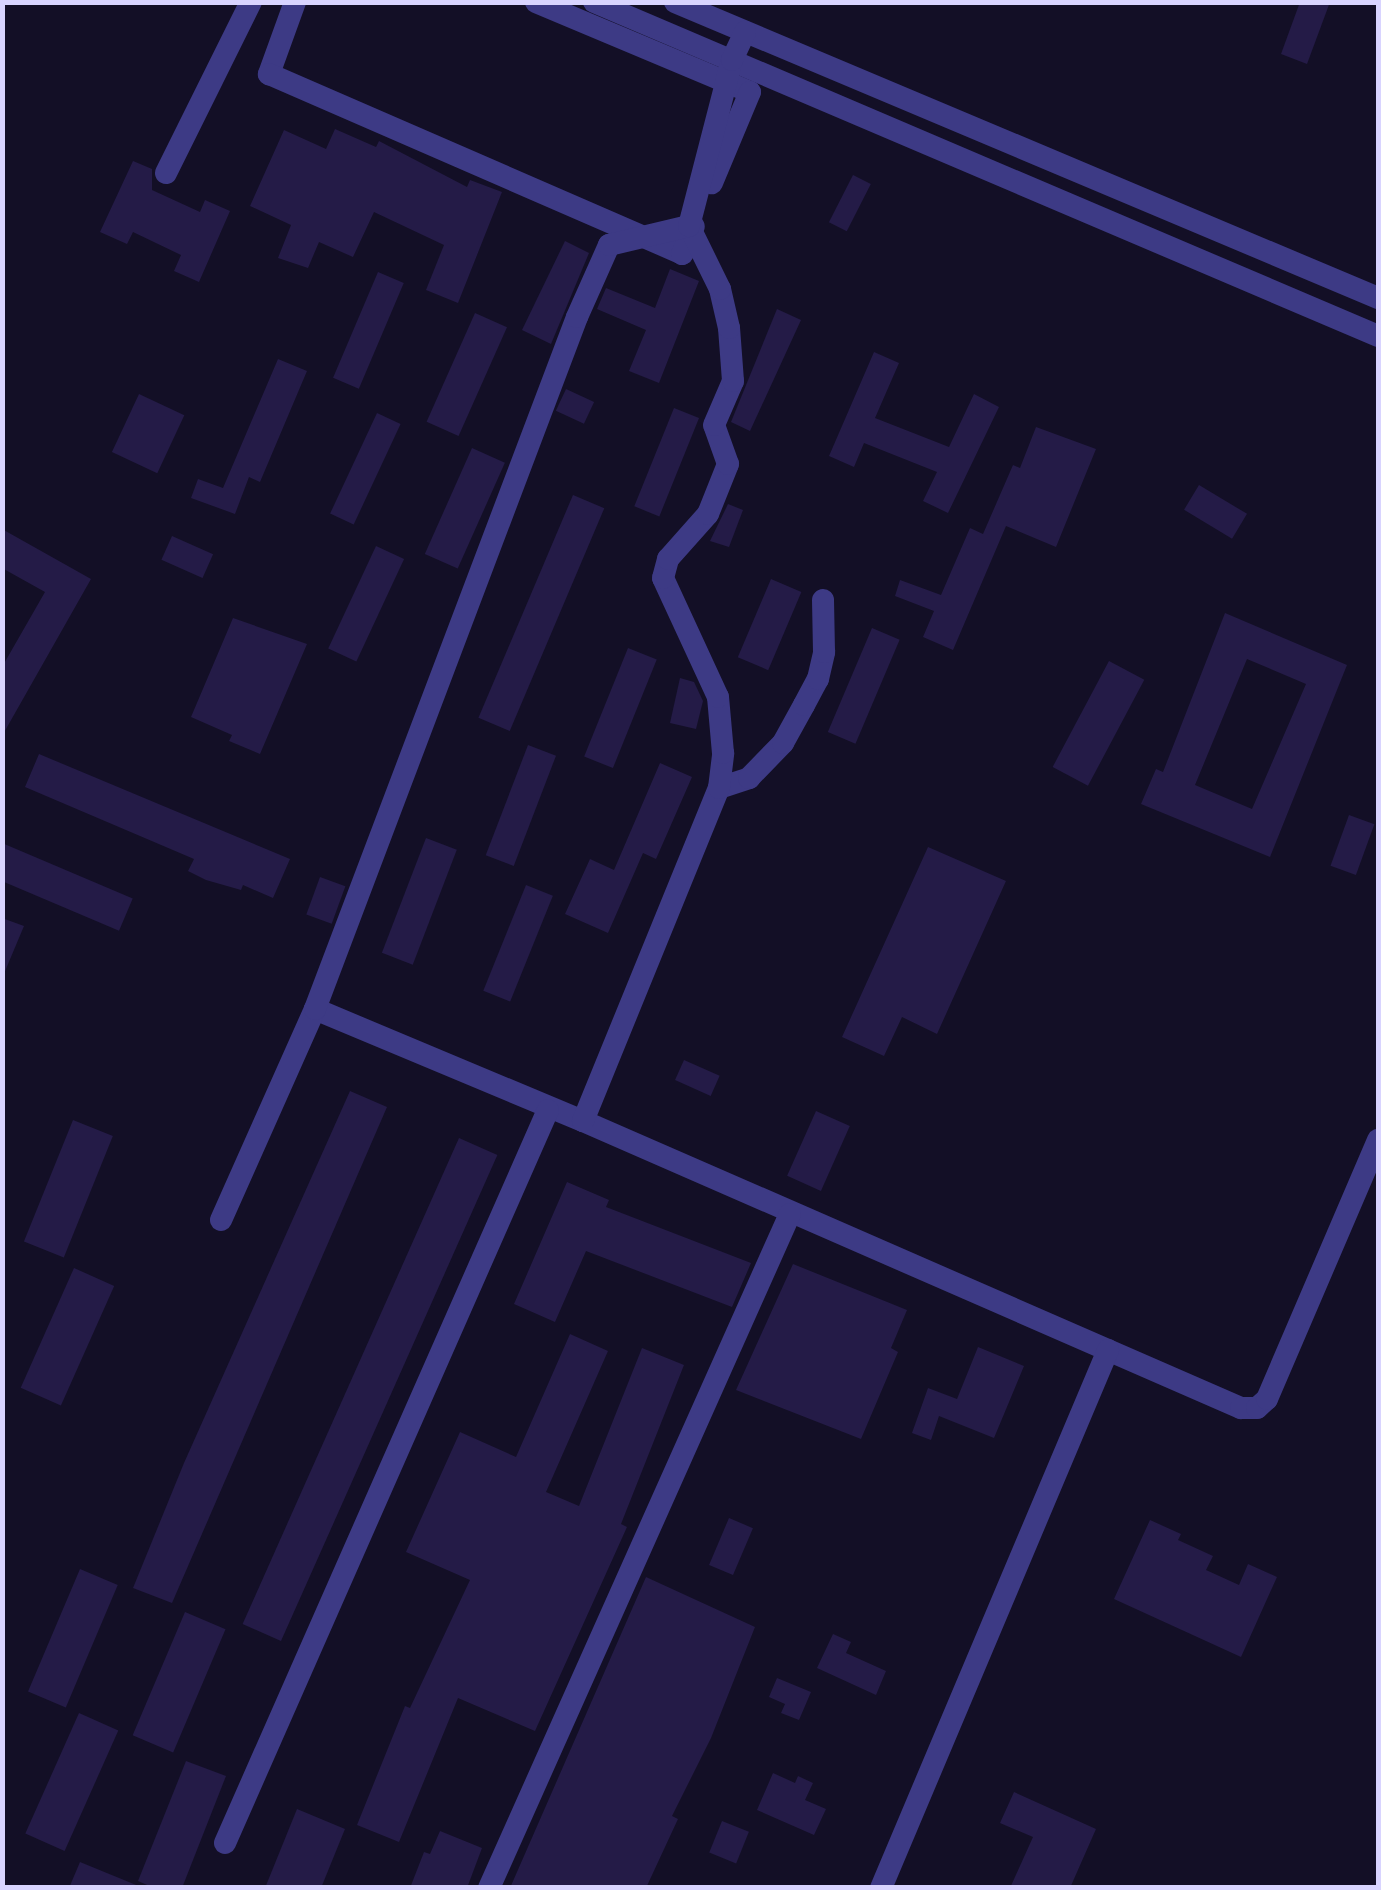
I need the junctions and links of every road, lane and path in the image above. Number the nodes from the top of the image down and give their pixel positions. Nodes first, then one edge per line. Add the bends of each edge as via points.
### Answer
1 (252, 2) edge
2 (294, 2) edge
3 (536, 2) edge
4 (594, 2) edge
5 (674, 2) edge
6 (745, 32) junction
7 (732, 60) junction
8 (166, 172) dead end
9 (688, 226) junction
10 (1378, 298) edge
11 (1378, 336) edge
12 (824, 600) dead end
13 (719, 788) junction
14 (315, 1009) junction
15 (548, 1110) junction
16 (583, 1120) junction
17 (1378, 1140) edge
18 (790, 1214) junction
19 (221, 1220) dead end
20 (1108, 1350) junction
21 (224, 1843) dead end
22 (490, 1888) edge
23 (881, 1888) edge

1 - 8 street
2 - 3 street via 269,74 682,254 750,92
4 - 7 street
5 - 6 street
6 - 7 street
6 - 10 street
7 - 9 street
7 - 11 street
9 - 13 street via 720,289 729,328 733,380 714,425 728,464 708,514 668,559 664,578 718,697
9 - 14 street via 609,245
12 - 13 street via 818,678 783,743 749,778
13 - 16 street
14 - 15 street
14 - 19 street
15 - 16 street
15 - 21 street
16 - 18 street
17 - 20 street via 1267,1399 1257,1408 1241,1408
18 - 20 street
18 - 22 street
20 - 23 street

